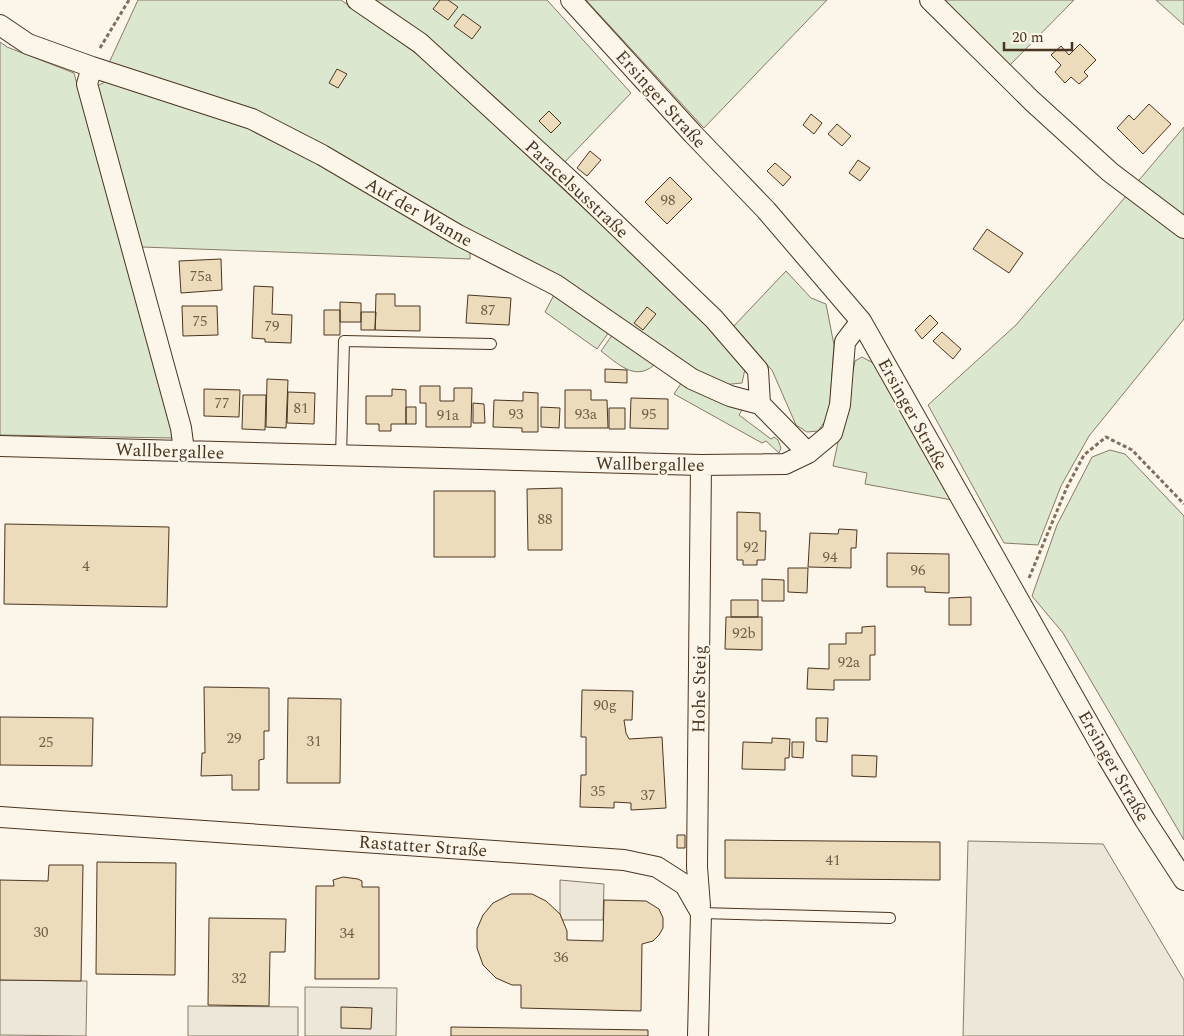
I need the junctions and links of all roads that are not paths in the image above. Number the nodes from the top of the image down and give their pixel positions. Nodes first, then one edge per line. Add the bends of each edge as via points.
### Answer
1 (357, 0) edge
2 (571, 0) edge
3 (930, 0) edge
4 (0, 24) edge
5 (95, 59) junction
6 (1184, 228) edge
7 (861, 321) junction
8 (491, 344) dead end
9 (760, 404) junction
10 (0, 446) edge
11 (184, 451) junction
12 (808, 453) junction
13 (341, 457) junction
14 (701, 465) junction
15 (0, 817) edge
16 (1184, 880) edge
17 (701, 914) junction
18 (890, 918) dead end
19 (698, 1036) edge

1 - 9 street, Paracelsusstraße via 420,42 714,319 758,370
2 - 7 street, Ersinger Straße via 692,134 766,210
3 - 6 street via 1110,172
4 - 5 street, Auf der Wanne via 28,44
5 - 9 street, Auf der Wanne via 252,119 322,155 458,235 556,285 692,379 730,396
5 - 11 street via 87,84 181,428
7 - 12 street, Wallbergallee via 845,342 840,405 832,433
7 - 16 street, Ersinger Straße via 1015,595
8 - 13 lane via 344,341
9 - 12 street
10 - 11 street, Wallbergallee
11 - 13 street, Wallbergallee
12 - 14 street, Wallbergallee via 785,464
13 - 14 street, Wallbergallee
14 - 17 street, Hohe Steig via 696,867
15 - 17 street, Rastatter Straße via 624,860 658,867 685,885
17 - 18 lane
17 - 19 street

